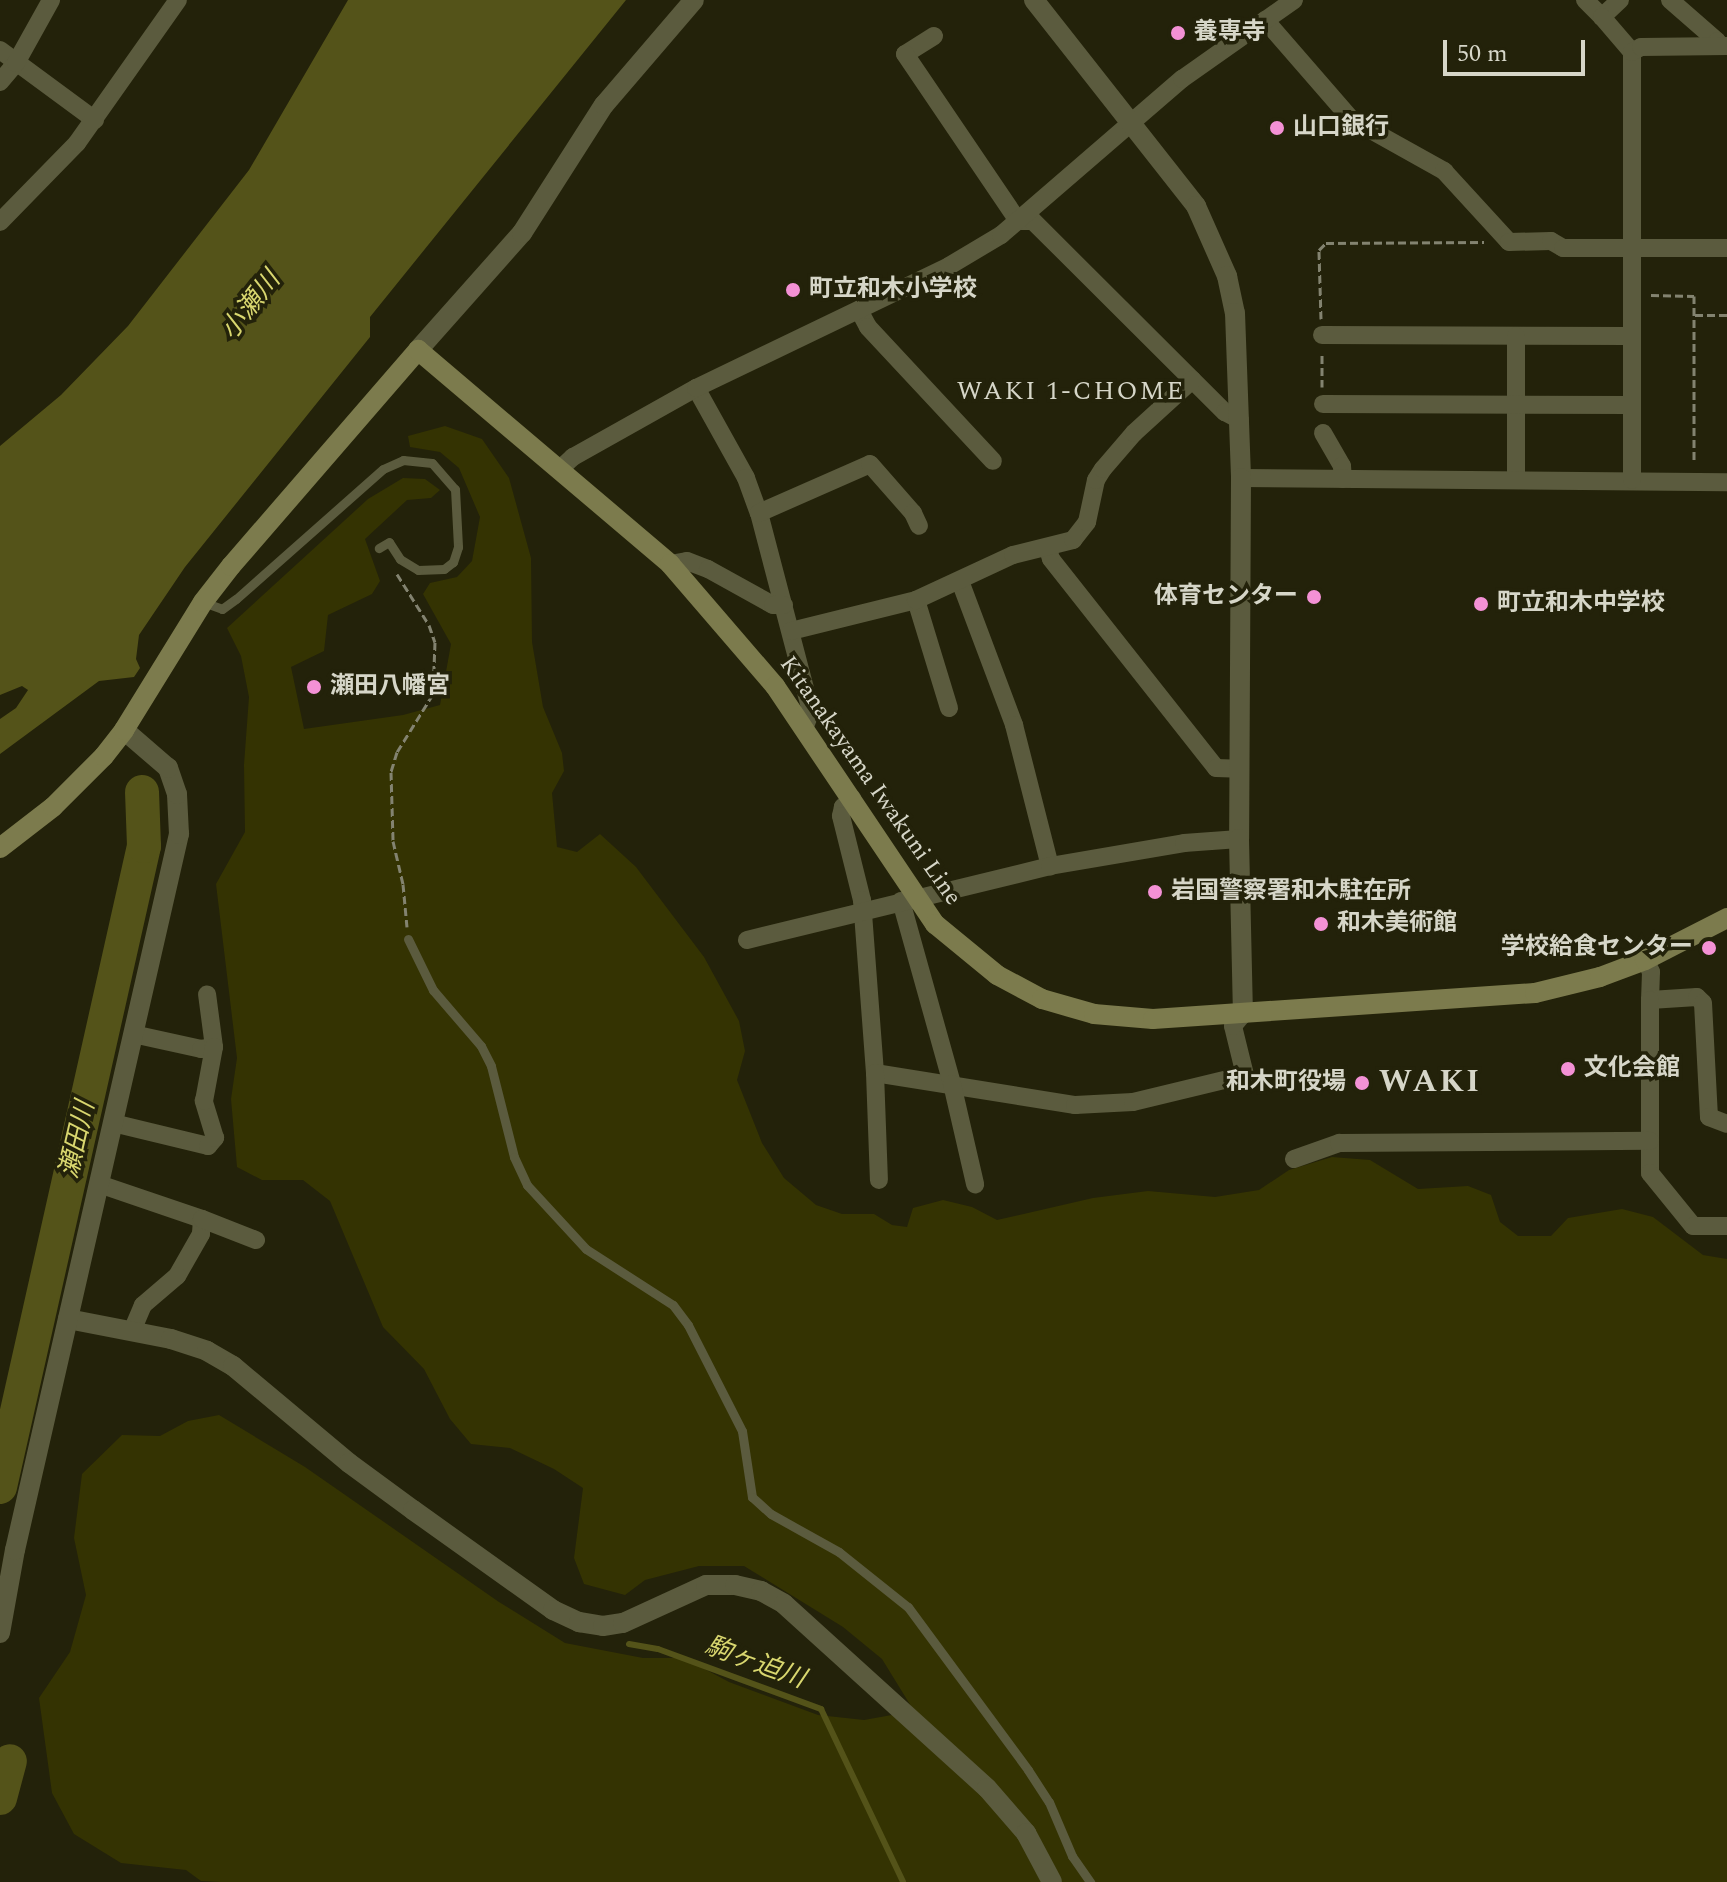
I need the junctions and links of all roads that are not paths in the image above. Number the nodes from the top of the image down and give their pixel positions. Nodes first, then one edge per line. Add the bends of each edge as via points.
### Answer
1 (51, 0) edge
2 (178, 0) edge
3 (694, 0) edge
4 (1034, 0) edge
5 (1294, 0) edge
6 (1585, 0) edge
7 (1620, 0) edge
8 (1670, 0) edge
9 (1602, 17) junction
10 (1265, 20) junction
11 (934, 36) dead end
12 (1722, 46) edge
13 (0, 50) edge
14 (1632, 52) junction
15 (16, 63) junction
16 (0, 82) edge
17 (95, 120) junction
18 (1132, 124) junction
19 (1018, 221) junction
20 (0, 222) edge
21 (1631, 248) junction
22 (1727, 248) edge
23 (859, 310) junction
24 (1322, 335) road end
25 (1516, 336) junction
26 (1631, 336) junction
27 (418, 350) junction
28 (1192, 380) junction
29 (696, 388) junction
30 (1323, 404) road end
31 (1632, 405) junction
32 (1515, 407) junction
33 (1240, 420) junction
34 (1323, 433) dead end
35 (993, 461) dead end
36 (560, 469) junction
37 (1241, 478) junction
38 (1343, 479) junction
39 (1516, 480) junction
40 (1632, 480) junction
41 (1727, 482) edge
42 (759, 513) junction
43 (919, 526) dead end
44 (379, 548) road end
45 (1048, 549) junction
46 (670, 564) junction
47 (960, 581) junction
48 (916, 600) junction
49 (203, 602) junction
50 (784, 605) junction
51 (791, 631) junction
52 (949, 708) dead end
53 (805, 726) junction
54 (124, 730) junction
55 (1239, 769) junction
56 (852, 798) junction
57 (1239, 839) junction
58 (0, 848) edge
59 (1050, 866) junction
60 (908, 899) junction
61 (863, 910) junction
62 (1727, 918) edge
63 (408, 939) road end
64 (747, 940) dead end
65 (1645, 960) junction
66 (207, 994) dead end
67 (1650, 1000) junction
68 (1243, 1014) junction
69 (133, 1034) junction
70 (214, 1047) junction
71 (875, 1073) junction
72 (952, 1084) junction
73 (113, 1123) junction
74 (1727, 1124) edge
75 (1650, 1141) junction
76 (1294, 1159) dead end
77 (879, 1180) dead end
78 (99, 1184) junction
79 (975, 1184) dead end
80 (202, 1219) junction
81 (1727, 1226) edge
82 (256, 1240) dead end
83 (68, 1319) junction
84 (132, 1331) junction
85 (0, 1633) edge
86 (1052, 1882) edge
87 (1090, 1882) edge

1 - 15 street
2 - 17 street
3 - 27 street via 604,105 522,233
4 - 18 street
5 - 10 street
6 - 9 street
7 - 9 street
8 - 12 street
9 - 14 street
10 - 18 street via 1182,79
10 - 21 street via 1351,119 1444,171 1509,242
11 - 19 street via 905,54
12 - 14 street via 1641,47
13 - 15 street
14 - 21 street
15 - 16 street
15 - 17 street
17 - 20 street
18 - 19 street
18 - 33 street via 1196,206 1227,276 1239,348
19 - 23 street via 949,266
19 - 28 street via 1033,221
21 - 22 street
21 - 26 street
23 - 29 street
23 - 35 street via 868,327
24 - 25 street
25 - 26 street
25 - 32 street
26 - 31 street
27 - 36 main road, Kitanakayama Iwakuni Line
27 - 49 main road
28 - 33 street
28 - 45 street via 1103,469 1087,522 1073,540
29 - 36 street
29 - 42 street via 746,478
30 - 32 street
31 - 32 street
31 - 40 street
32 - 39 street
33 - 37 street
34 - 38 street via 1342,466
36 - 46 main road, Kitanakayama Iwakuni Line
37 - 38 street
37 - 55 street
38 - 39 street
39 - 40 street
40 - 41 street
42 - 43 street via 870,464
42 - 50 street
44 - 49 lane via 389,542 400,559 418,570 444,569 453,562 458,547 455,489 432,463 403,460 383,469 236,599 222,609
45 - 47 street via 1013,555
45 - 55 street via 1216,768
46 - 50 street via 687,561 773,605
46 - 53 main road, Kitanakayama Iwakuni Line
47 - 48 street
47 - 59 street via 1014,725
48 - 51 street
48 - 52 street
49 - 54 main road
50 - 51 street
51 - 53 street via 811,711
53 - 56 main road, Kitanakayama Iwakuni Line
54 - 58 main road via 53,807
54 - 69 street via 168,768 177,794 179,834
55 - 57 street
56 - 60 main road, Kitanakayama Iwakuni Line
56 - 61 street via 841,816
57 - 59 street
57 - 68 street
59 - 60 street
60 - 61 street
60 - 68 main road, Kitanakayama Iwakuni Line via 997,975 1042,999 1094,1014 1153,1019
60 - 72 street
61 - 64 street
61 - 71 street
62 - 65 main road, Kitanakayama Iwakuni Line
63 - 87 lane via 438,997 486,1056 527,1185 586,1249 673,1305 688,1325 742,1431 752,1497 771,1514 839,1552 908,1607 1028,1770
65 - 67 street via 1651,972
65 - 68 main road, Kitanakayama Iwakuni Line via 1535,993
66 - 70 street
67 - 74 street via 1697,997 1703,1003 1709,1117
67 - 75 street
68 - 72 street via 1233,1026 1245,1075 1240,1078 1133,1102 1075,1105
69 - 70 street via 201,1049
69 - 73 street
70 - 73 street via 204,1101 215,1138 208,1146
71 - 72 street
71 - 77 street
72 - 79 street
73 - 78 street
75 - 76 street via 1339,1143
75 - 81 street via 1650,1173 1693,1226
78 - 80 street
78 - 83 street
80 - 82 street
80 - 84 street via 201,1234 177,1276 143,1305
83 - 84 street
83 - 85 street
84 - 86 street via 207,1351 233,1366 349,1463 553,1610 579,1622 623,1623 706,1585 748,1588 784,1604 987,1788 1026,1833

